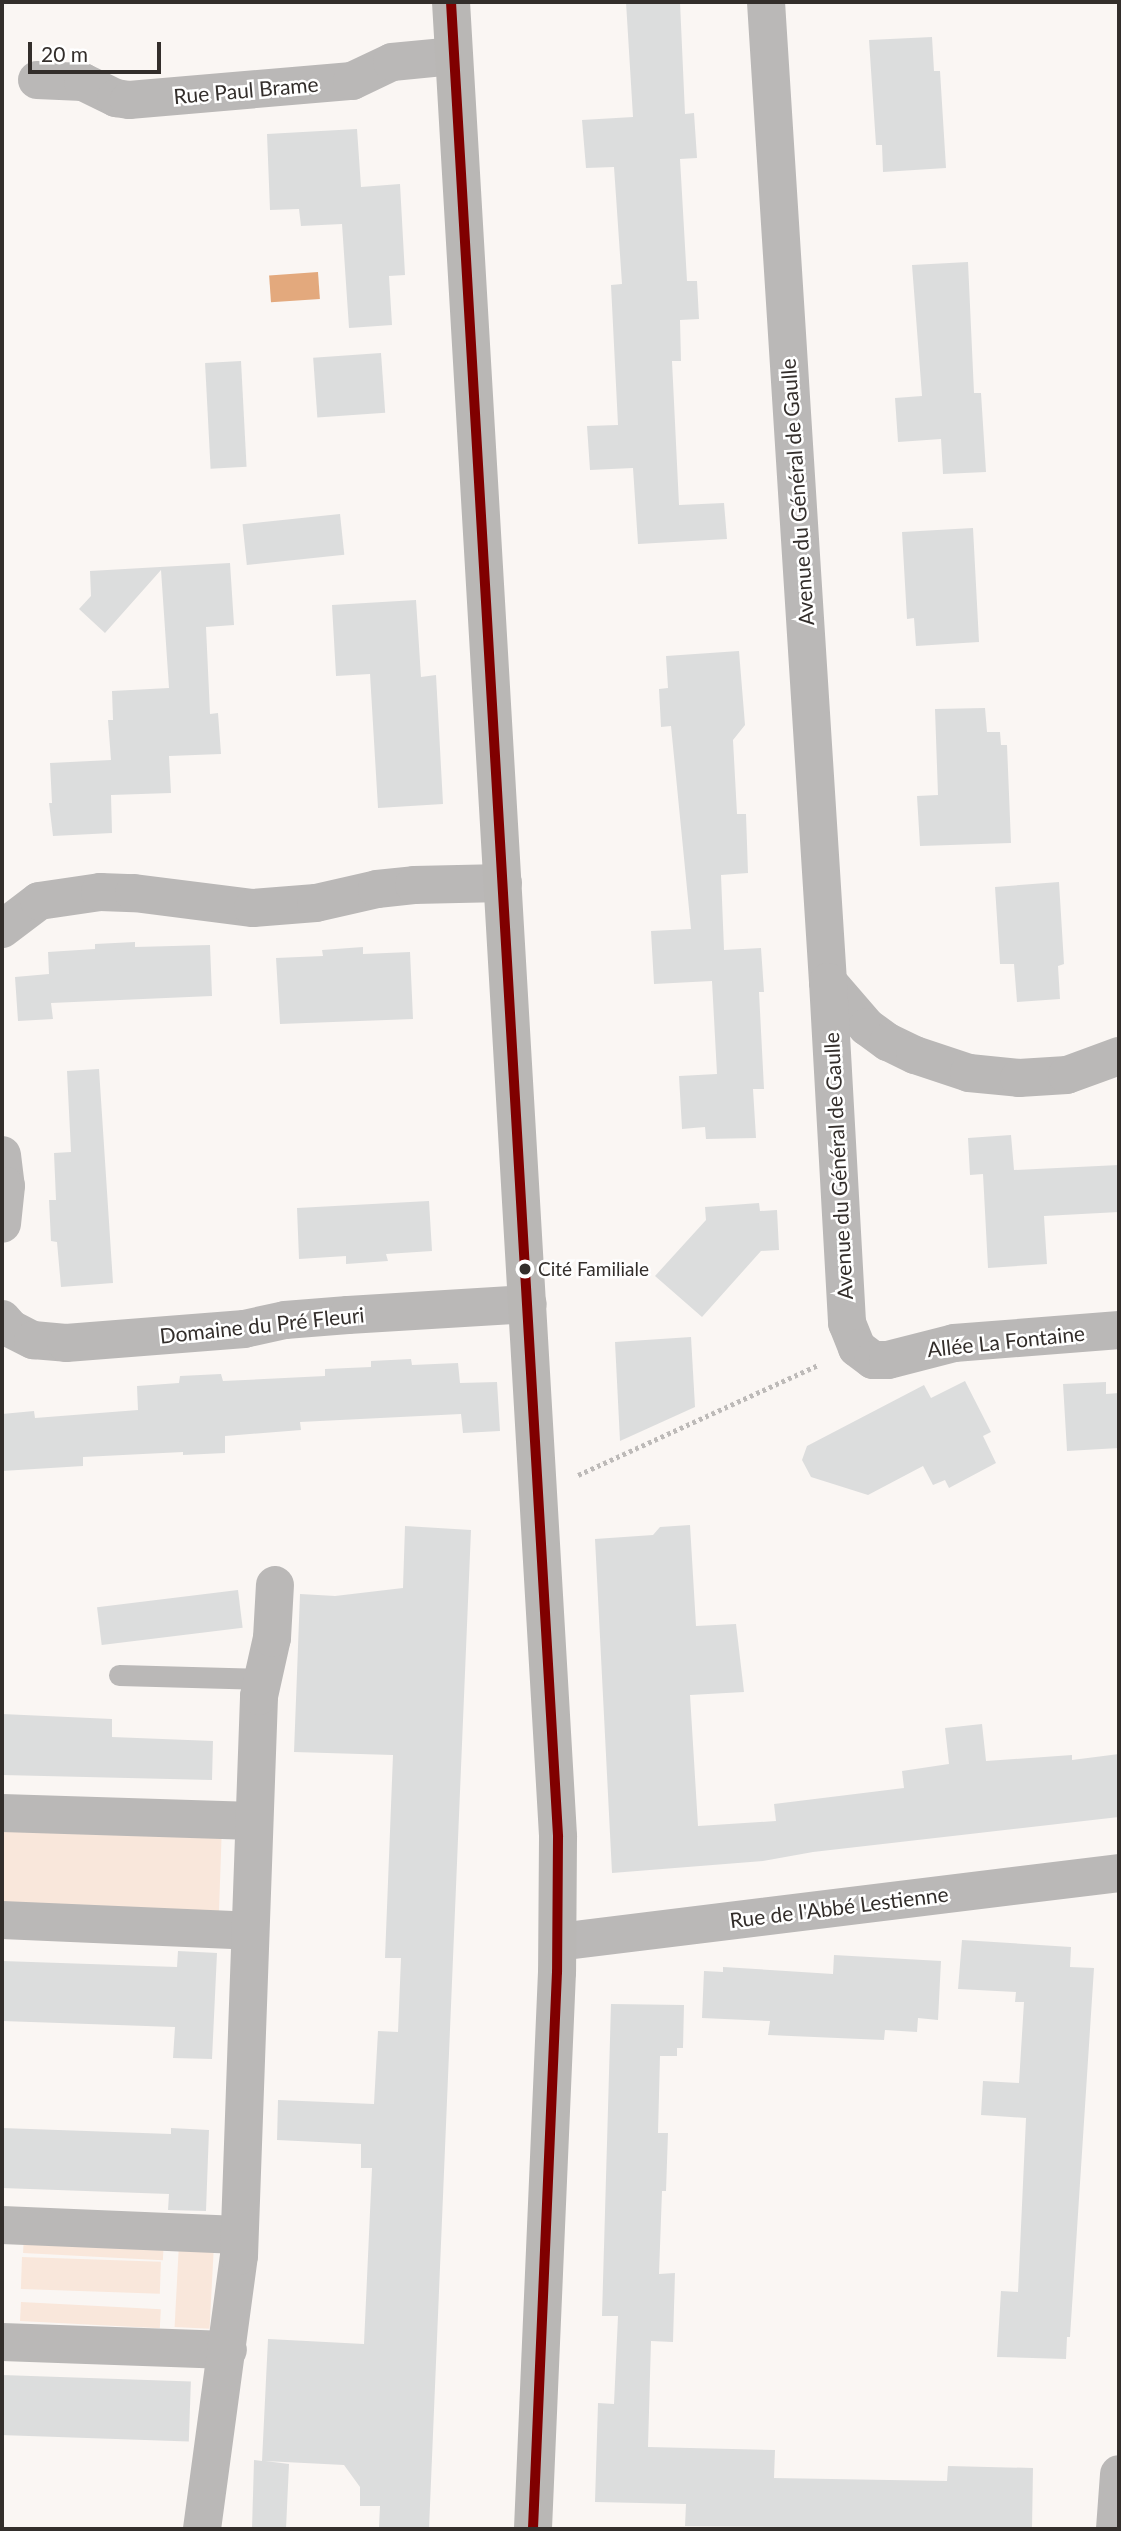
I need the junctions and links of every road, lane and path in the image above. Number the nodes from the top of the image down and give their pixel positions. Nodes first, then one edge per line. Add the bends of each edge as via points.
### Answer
1 (451, 2) edge
2 (766, 2) edge
3 (453, 56) junction
4 (37, 80) dead end
5 (503, 883) junction
6 (2, 929) edge
7 (828, 982) junction
8 (1119, 1056) edge
9 (2, 1155) edge
10 (2, 1224) edge
11 (528, 1304) junction
12 (2, 1319) edge
13 (1119, 1330) edge
14 (857, 1348) junction
15 (540, 1493) junction
16 (275, 1585) dead end
17 (119, 1675) dead end
18 (261, 1679) junction
19 (2, 1813) edge
20 (254, 1821) junction
21 (1119, 1873) edge
22 (2, 1920) edge
23 (250, 1931) junction
24 (558, 1942) junction
25 (2, 2225) edge
26 (239, 2235) junction
27 (2, 2342) edge
28 (228, 2350) junction
29 (1119, 2474) edge
30 (202, 2529) edge
31 (533, 2529) edge
32 (1115, 2529) edge

1 - 3 street
2 - 7 street, Avenue du Général de Gaulle
3 - 4 street, Rue Paul Brame via 392,62 352,81 129,100 82,82
3 - 5 street
5 - 6 street via 414,885 263,908 100,892 39,901
5 - 11 street
7 - 8 street, Avenue du Général de Gaulle via 849,1009 888,1042 969,1073 1019,1078 1067,1075
7 - 14 street, Avenue du Général de Gaulle via 847,1323
9 - 10 street via 6,1186
11 - 12 street, Domaine du Pré Fleuri via 285,1320 244,1329 66,1343 33,1340
11 - 15 street
13 - 14 street, Allée La Fontaine via 954,1343 888,1360 873,1360
14 - 15 path
15 - 24 street via 558,1838
16 - 18 street via 272,1637
17 - 18 lane
18 - 20 street
19 - 20 street
20 - 23 street
21 - 24 street, Rue de l'Abbé Lestienne
22 - 23 street
23 - 26 street
24 - 31 street
25 - 26 street
26 - 28 street
27 - 28 street
28 - 30 street
29 - 32 street

